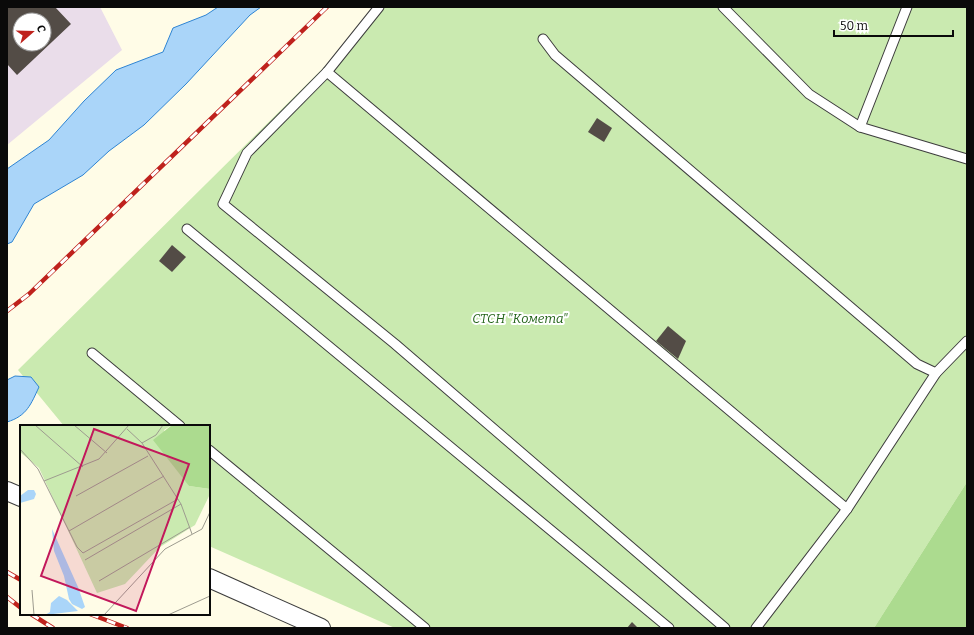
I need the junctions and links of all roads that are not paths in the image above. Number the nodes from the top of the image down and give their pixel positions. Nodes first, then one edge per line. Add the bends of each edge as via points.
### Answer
1 (379, 7) edge
2 (723, 7) edge
3 (907, 7) edge
4 (733, 11) edge
5 (543, 39) dead end
6 (328, 72) junction
7 (860, 127) junction
8 (967, 159) edge
9 (187, 229) dead end
10 (967, 341) edge
11 (92, 353) dead end
12 (936, 373) junction
13 (179, 425) edge
14 (210, 451) edge
15 (7, 491) edge
16 (20, 497) edge
17 (847, 509) junction
18 (210, 578) edge
19 (321, 628) edge
20 (425, 628) edge
21 (670, 628) edge
22 (725, 628) edge
23 (756, 628) edge

1 - 6 lane
2 - 4 lane
3 - 7 lane
4 - 7 lane via 809,94
5 - 12 lane via 555,55 917,364
6 - 17 lane
6 - 22 lane via 247,153 223,204 395,344
7 - 8 lane
9 - 21 lane
10 - 12 lane
11 - 13 lane
12 - 17 lane
14 - 20 lane
15 - 16 street
17 - 23 lane
18 - 19 street

